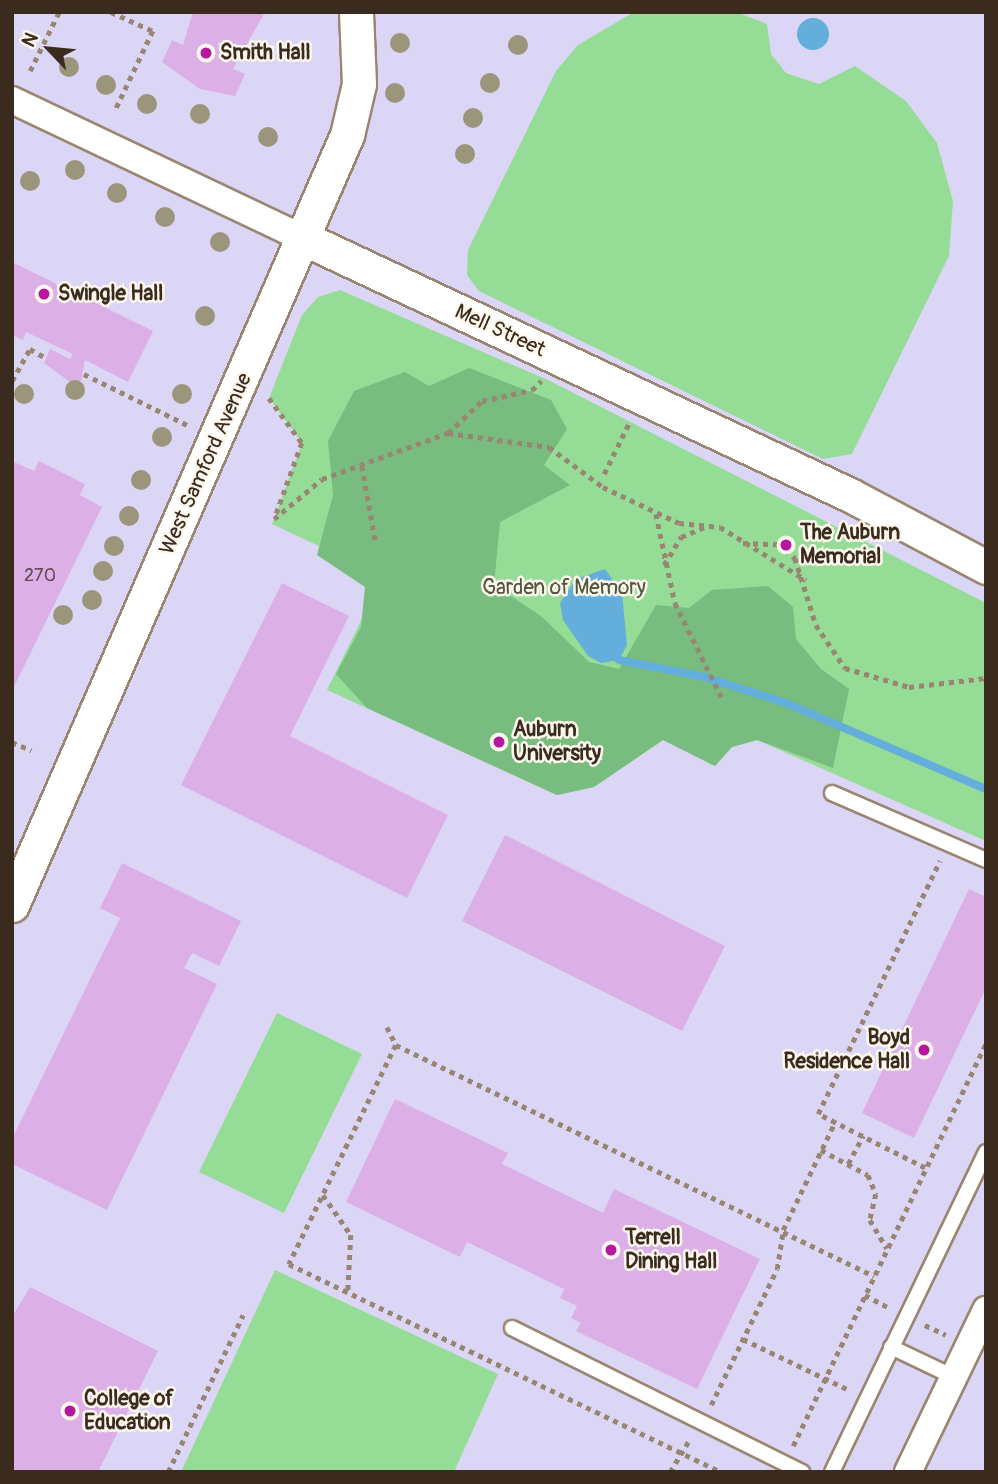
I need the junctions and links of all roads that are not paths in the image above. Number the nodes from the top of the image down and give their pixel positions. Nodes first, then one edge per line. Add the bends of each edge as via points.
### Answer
1 (356, 12) edge
2 (12, 100) edge
3 (305, 239) junction
4 (986, 567) edge
5 (832, 793) dead end
6 (986, 860) edge
7 (12, 905) edge
8 (986, 1152) edge
9 (986, 1310) edge
10 (512, 1328) dead end
11 (891, 1347) junction
12 (954, 1377) junction
13 (802, 1472) edge
14 (832, 1472) edge
15 (908, 1472) edge

1 - 3 street, West Samford Avenue via 359,84 347,135
2 - 3 street, Mell Street
3 - 4 street, Mell Street via 850,495
3 - 7 street, West Samford Avenue
5 - 6 lane
8 - 11 lane
9 - 12 street
10 - 13 lane
11 - 12 lane
11 - 14 lane
12 - 15 street

